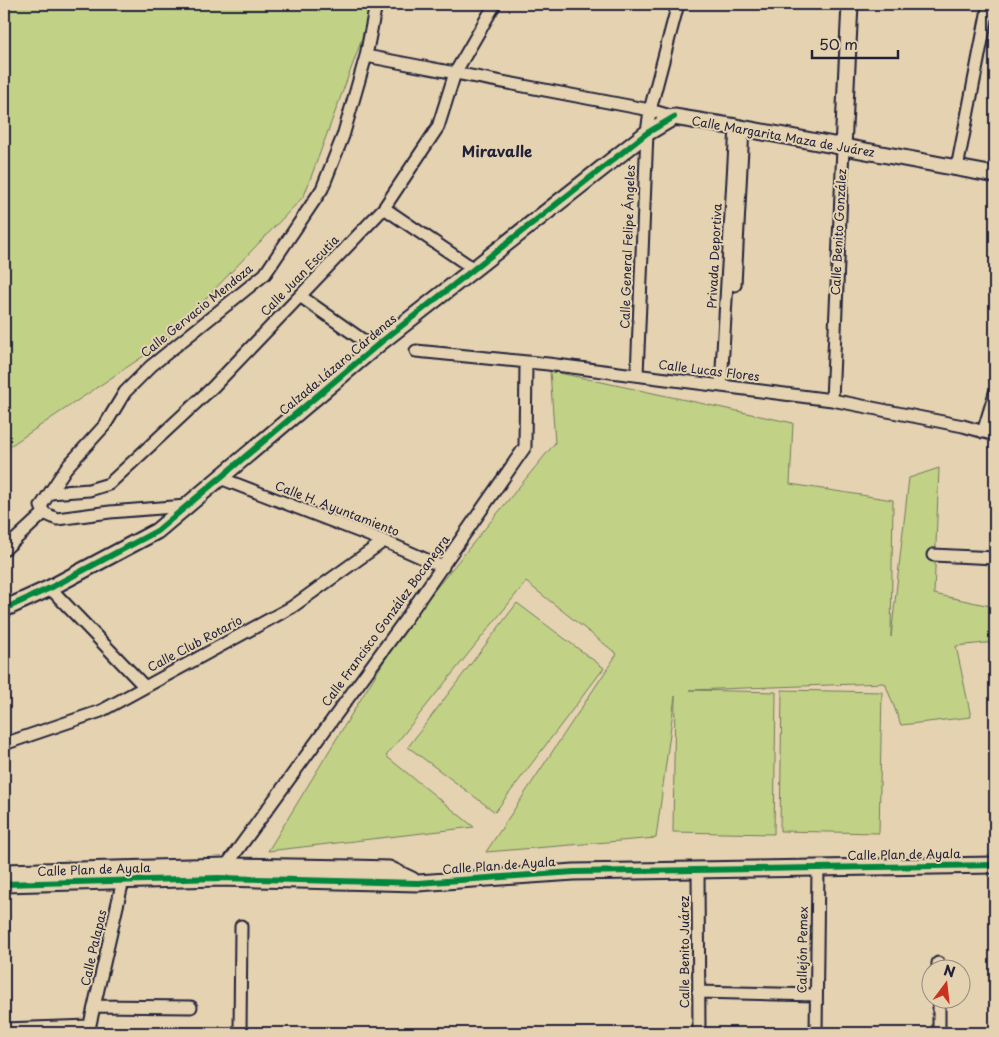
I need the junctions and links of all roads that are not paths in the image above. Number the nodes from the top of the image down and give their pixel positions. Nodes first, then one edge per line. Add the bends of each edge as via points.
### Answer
1 (376, 4) edge
2 (495, 4) edge
3 (678, 4) edge
4 (850, 4) edge
5 (989, 4) edge
6 (366, 56) junction
7 (455, 73) junction
8 (650, 110) junction
9 (674, 117) junction
10 (740, 128) junction
11 (647, 133) junction
12 (843, 148) junction
13 (957, 168) junction
14 (995, 175) edge
15 (384, 208) junction
16 (474, 269) junction
17 (300, 296) junction
18 (374, 348) junction
19 (416, 352) dead end
20 (526, 363) junction
21 (637, 375) junction
22 (725, 386) junction
23 (995, 393) edge
24 (832, 400) junction
25 (983, 432) junction
26 (995, 435) edge
27 (220, 478) junction
28 (50, 493) junction
29 (186, 506) junction
30 (44, 513) junction
31 (384, 541) junction
32 (4, 550) edge
33 (933, 555) dead end
34 (995, 558) edge
35 (443, 567) junction
36 (50, 588) junction
37 (4, 609) edge
38 (145, 687) junction
39 (4, 744) edge
40 (995, 865) edge
41 (818, 868) junction
42 (698, 870) junction
43 (4, 872) edge
44 (222, 872) junction
45 (123, 875) junction
46 (4, 884) edge
47 (241, 926) dead end
48 (698, 992) junction
49 (816, 995) junction
50 (96, 1006) junction
51 (191, 1007) dead end
52 (939, 1010) edge
53 (4, 1028) edge
54 (89, 1030) edge
55 (240, 1033) edge
56 (699, 1033) edge
57 (816, 1033) edge
58 (939, 1033) edge

1 - 6 street, Calle Gervacio Mendoza
2 - 7 street, Calle Juan Escutia
3 - 8 street, Calle General Felipe Ángeles
4 - 12 street, Calle Benito González
5 - 13 street
6 - 7 street, Calle Margarita Maza de Juárez
6 - 28 street, Calle Gervacio Mendoza via 344,136 322,189 265,274 151,366 125,392 105,425 66,468
7 - 8 street, Calle Margarita Maza de Juárez
7 - 15 street, Calle Juan Escutia via 438,127
8 - 9 street, Calle Margarita Maza de Juárez
8 - 11 street, Calle General Felipe Ángeles
9 - 10 street, Calle Margarita Maza de Juárez
9 - 11 street, Calzada Lázaro Cárdenas
10 - 12 street, Calle Margarita Maza de Juárez
10 - 22 street, Privada Deportiva
11 - 16 street, Calzada Lázaro Cárdenas
11 - 21 street, Calle General Felipe Ángeles
12 - 13 street, Calle Margarita Maza de Juárez
12 - 24 street, Calle Benito González
13 - 14 street, Calle Margarita Maza de Juárez
15 - 16 street
15 - 17 street, Calle Juan Escutia
16 - 18 street, Calzada Lázaro Cárdenas
17 - 18 street
17 - 28 street, Calle Juan Escutia via 213,387 108,484 89,490
18 - 27 street, Calzada Lázaro Cárdenas
19 - 20 street, Calle Lucas Flores
20 - 21 street, Calle Lucas Flores
20 - 35 street, Calle Francisco González Bocanegra via 525,447
21 - 22 street, Calle Lucas Flores
22 - 24 street, Calle Lucas Flores
23 - 25 street
24 - 25 street, Calle Lucas Flores
25 - 26 street, Calle Lucas Flores
27 - 29 street, Calzada Lázaro Cárdenas
27 - 31 street, Calle H. Ayuntamiento
28 - 30 street, Calle Gervacio Mendoza via 41,506
29 - 30 street via 56,519
29 - 36 street, Calzada Lázaro Cárdenas via 157,531
30 - 32 street
31 - 35 street, Calle H. Ayuntamiento
31 - 38 street, Calle Club Rotario via 292,607
33 - 34 street
35 - 44 street, Calle Francisco González Bocanegra
36 - 37 street, Calzada Lázaro Cárdenas
36 - 38 street
38 - 39 street, Calle Club Rotario via 101,711
40 - 41 street, Calle Plan de Ayala
41 - 42 street, Calle Plan de Ayala
41 - 49 street, Callejón Pemex
42 - 44 street, Calle Plan de Ayala via 574,872 418,883
42 - 48 street, Calle Benito Juárez
43 - 45 street, Calle Plan de Ayala
44 - 45 street, Calle Plan de Ayala
45 - 46 street, Calle Plan de Ayala
45 - 50 street, Calle Palapas
47 - 55 street
48 - 49 street
48 - 56 street, Calle Benito Juárez
49 - 57 street, Callejón Pemex
50 - 51 street
50 - 54 street, Calle Palapas
52 - 58 street
53 - 54 street

